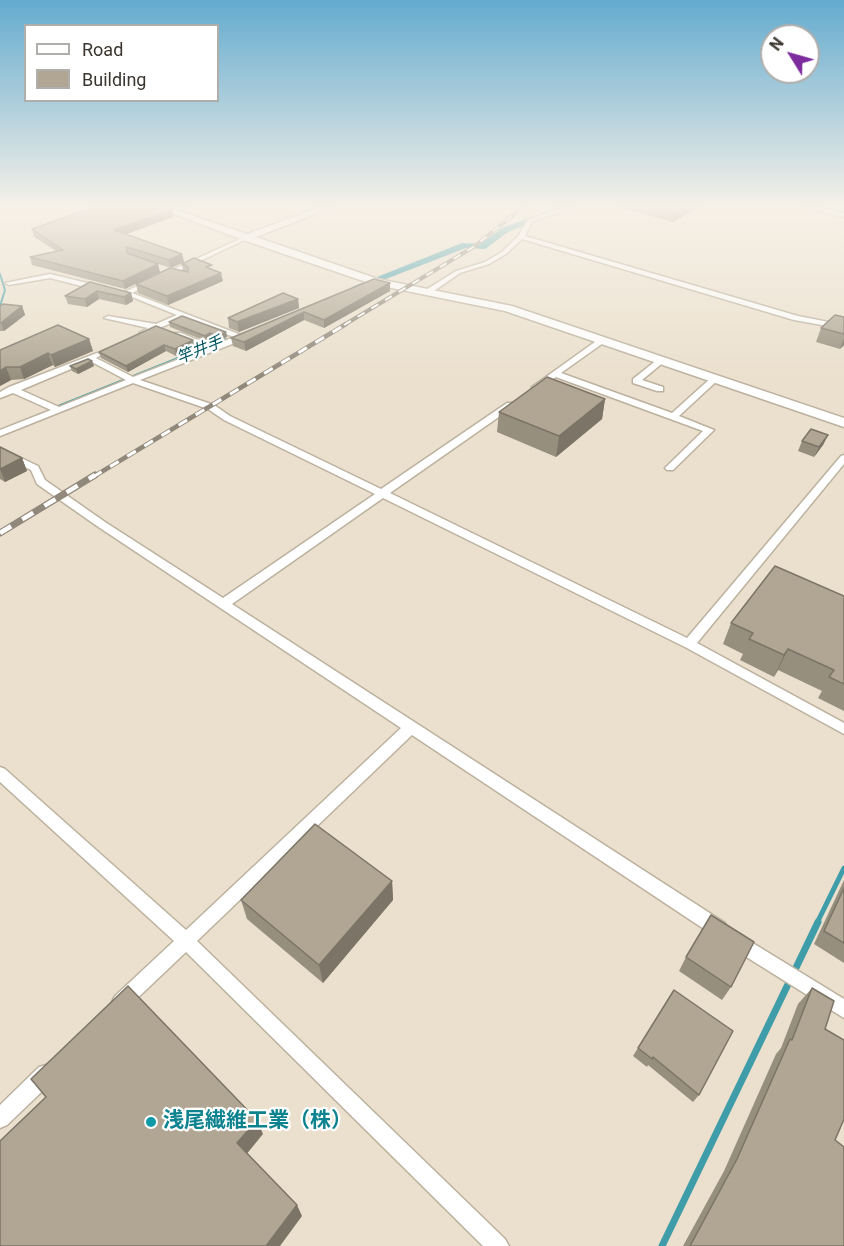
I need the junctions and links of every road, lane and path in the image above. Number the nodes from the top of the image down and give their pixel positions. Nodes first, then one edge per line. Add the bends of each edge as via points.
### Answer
1 (179, 265) edge
2 (320, 265) edge
3 (480, 265) edge
4 (617, 265) edge
5 (167, 270) junction
6 (186, 277) edge
7 (9, 283) dead end
8 (110, 291) edge
9 (428, 291) junction
10 (183, 315) junction
11 (108, 318) dead end
12 (157, 327) junction
13 (844, 327) edge
14 (260, 330) edge
15 (137, 336) edge
16 (240, 337) junction
17 (602, 340) junction
18 (213, 349) junction
19 (108, 350) edge
20 (90, 358) junction
21 (661, 361) junction
22 (555, 374) junction
23 (715, 379) junction
24 (134, 381) junction
25 (12, 389) junction
26 (660, 389) dead end
27 (527, 393) edge
28 (0, 395) edge
29 (517, 400) edge
30 (59, 410) junction
31 (672, 417) junction
32 (844, 423) edge
33 (0, 433) edge
34 (0, 451) edge
35 (844, 458) edge
36 (670, 468) dead end
37 (385, 494) junction
38 (222, 605) junction
39 (689, 644) junction
40 (410, 728) junction
41 (844, 729) edge
42 (0, 773) edge
43 (185, 940) junction
44 (844, 1009) edge
45 (109, 1013) edge
46 (59, 1062) edge
47 (0, 1119) edge
48 (498, 1246) edge

1 - 5 street
2 - 9 street via 371,284
3 - 9 street via 458,272
4 - 13 street via 797,318
5 - 6 street
5 - 10 street via 123,293
7 - 8 street via 50,276
9 - 17 street via 508,308
10 - 12 street
10 - 16 street
11 - 12 street
12 - 15 street
12 - 18 street
14 - 16 street
16 - 18 street
17 - 21 street
17 - 22 street
18 - 24 street
19 - 20 street
20 - 24 street
20 - 25 street
21 - 23 street
21 - 26 street via 636,381
22 - 27 street
22 - 31 street
23 - 31 street
23 - 32 street
24 - 30 street
24 - 37 street via 210,407
25 - 28 street
25 - 30 street
29 - 37 street
30 - 33 street
31 - 36 street via 709,430
34 - 38 street via 34,468 41,482 57,494
35 - 39 street
37 - 38 street
37 - 39 street
38 - 40 street
39 - 41 street
40 - 43 street
40 - 44 street
42 - 43 street
43 - 45 street
43 - 48 street
46 - 47 street

